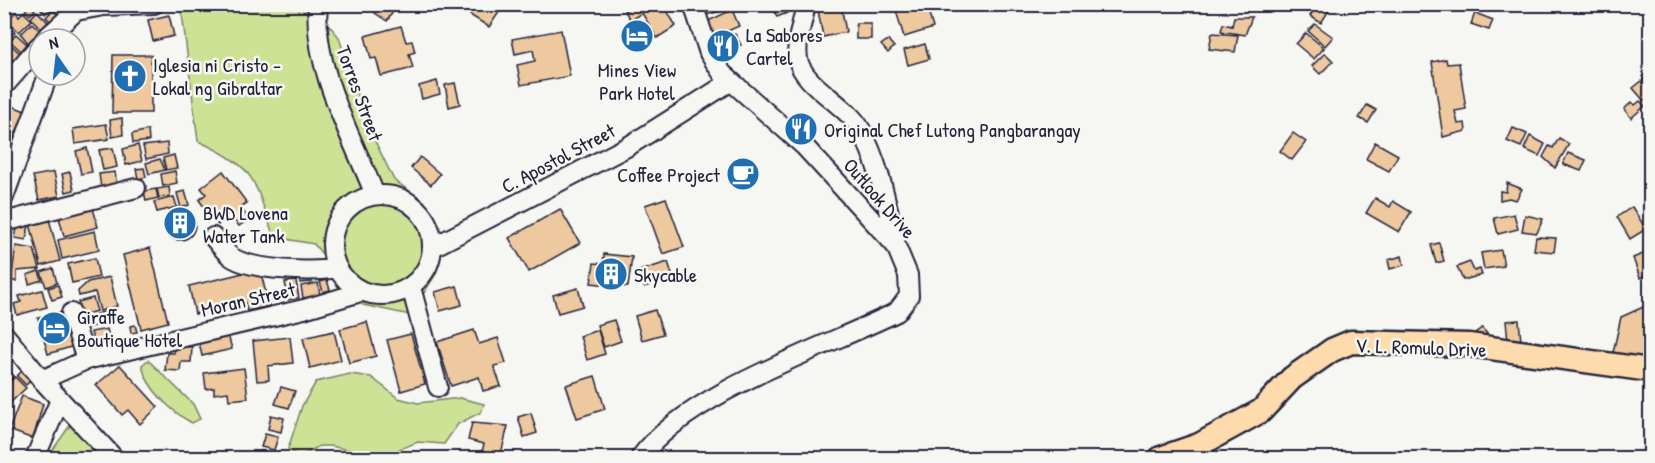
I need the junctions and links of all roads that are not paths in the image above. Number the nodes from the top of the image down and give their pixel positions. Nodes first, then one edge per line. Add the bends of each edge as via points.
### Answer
1 (154, 4) edge
2 (318, 4) edge
3 (693, 4) edge
4 (806, 4) edge
5 (71, 13) junction
6 (57, 27) edge
7 (66, 27) edge
8 (27, 60) edge
9 (730, 82) junction
10 (4, 86) edge
11 (44, 87) edge
12 (136, 188) dead end
13 (375, 195) junction
14 (4, 197) edge
15 (4, 222) edge
16 (213, 237) dead end
17 (896, 246) junction
18 (433, 247) junction
19 (336, 268) junction
20 (411, 287) junction
21 (361, 292) junction
22 (71, 313) dead end
23 (4, 334) edge
24 (86, 360) junction
25 (1650, 370) edge
26 (42, 380) junction
27 (438, 387) dead end
28 (60, 400) junction
29 (35, 459) edge
30 (114, 459) edge
31 (640, 459) edge
32 (1161, 459) edge

1 - 5 street via 88,8
2 - 13 street, Torres Street via 317,31 323,64
3 - 9 street, Outlook Drive via 709,53
4 - 17 street via 798,44 799,62 808,77 847,111 861,130 877,170
5 - 6 street
5 - 7 street
8 - 10 street
9 - 17 street, Outlook Drive via 804,146
9 - 18 street, C. Apostol Street via 627,147
11 - 14 street
12 - 15 street
13 - 18 street via 397,197 416,207 429,225
13 - 19 street via 357,201 342,213 333,230 331,249
16 - 19 street via 239,261 322,271
17 - 31 street, Outlook Drive via 908,274 909,296 897,312 710,401 665,431
18 - 20 street via 423,276
19 - 21 street via 342,278
20 - 21 street via 378,296
20 - 27 street
21 - 24 street, Moran Street
22 - 24 street
23 - 26 street
24 - 26 street, Moran Street
25 - 32 main road, V. L. Romulo Drive via 1468,345 1351,342 1332,350 1292,378 1261,411 1199,445
26 - 28 street
28 - 29 street
28 - 30 street

